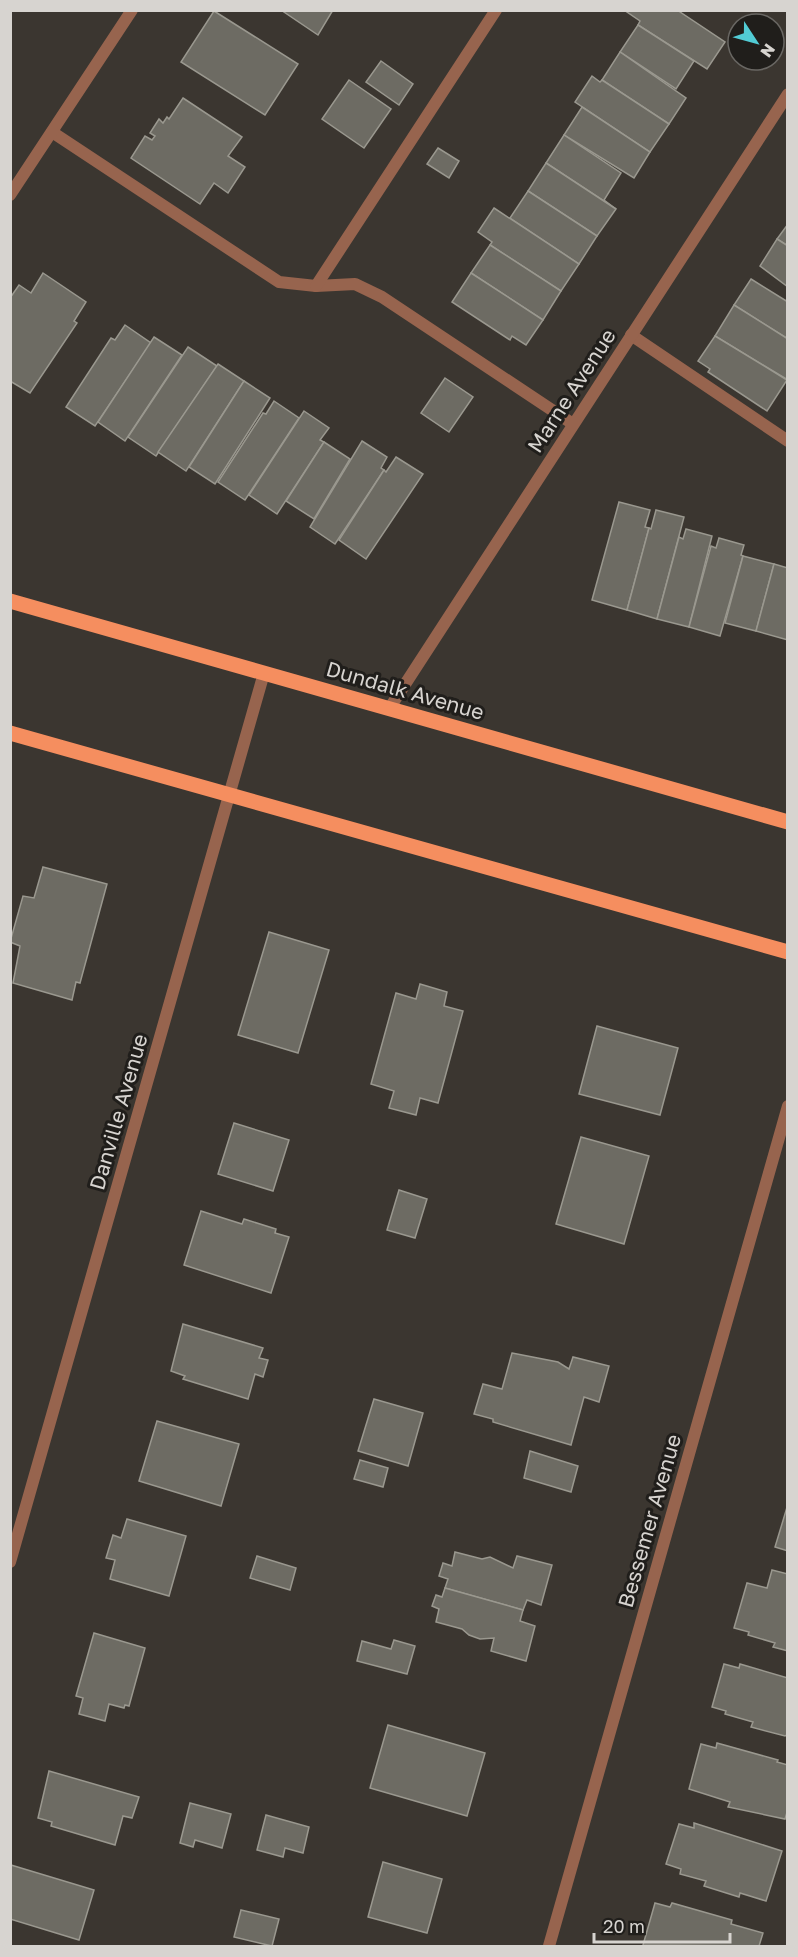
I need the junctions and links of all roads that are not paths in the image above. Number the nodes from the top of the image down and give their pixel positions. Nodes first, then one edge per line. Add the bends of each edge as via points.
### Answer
1 (132, 10) edge
2 (496, 10) edge
3 (788, 94) edge
4 (52, 132) junction
5 (10, 195) edge
6 (316, 286) junction
7 (631, 335) junction
8 (573, 424) junction
9 (788, 441) edge
10 (10, 601) edge
11 (264, 673) junction
12 (389, 708) junction
13 (10, 733) edge
14 (231, 795) junction
15 (788, 822) edge
16 (788, 952) edge
17 (788, 1106) edge
18 (10, 1562) edge
19 (549, 1947) edge

1 - 4 street
2 - 6 street
3 - 7 street, Marne Avenue
4 - 5 street
4 - 6 street via 279,282
6 - 8 street via 355,284 382,297
7 - 8 street, Marne Avenue
7 - 9 street
8 - 12 street, Marne Avenue
10 - 11 main road, Dundalk Avenue
11 - 12 main road, Dundalk Avenue
11 - 14 street, Danville Avenue
12 - 15 main road, Dundalk Avenue
13 - 14 main road
14 - 16 main road
14 - 18 street, Danville Avenue
17 - 19 street, Bessemer Avenue

